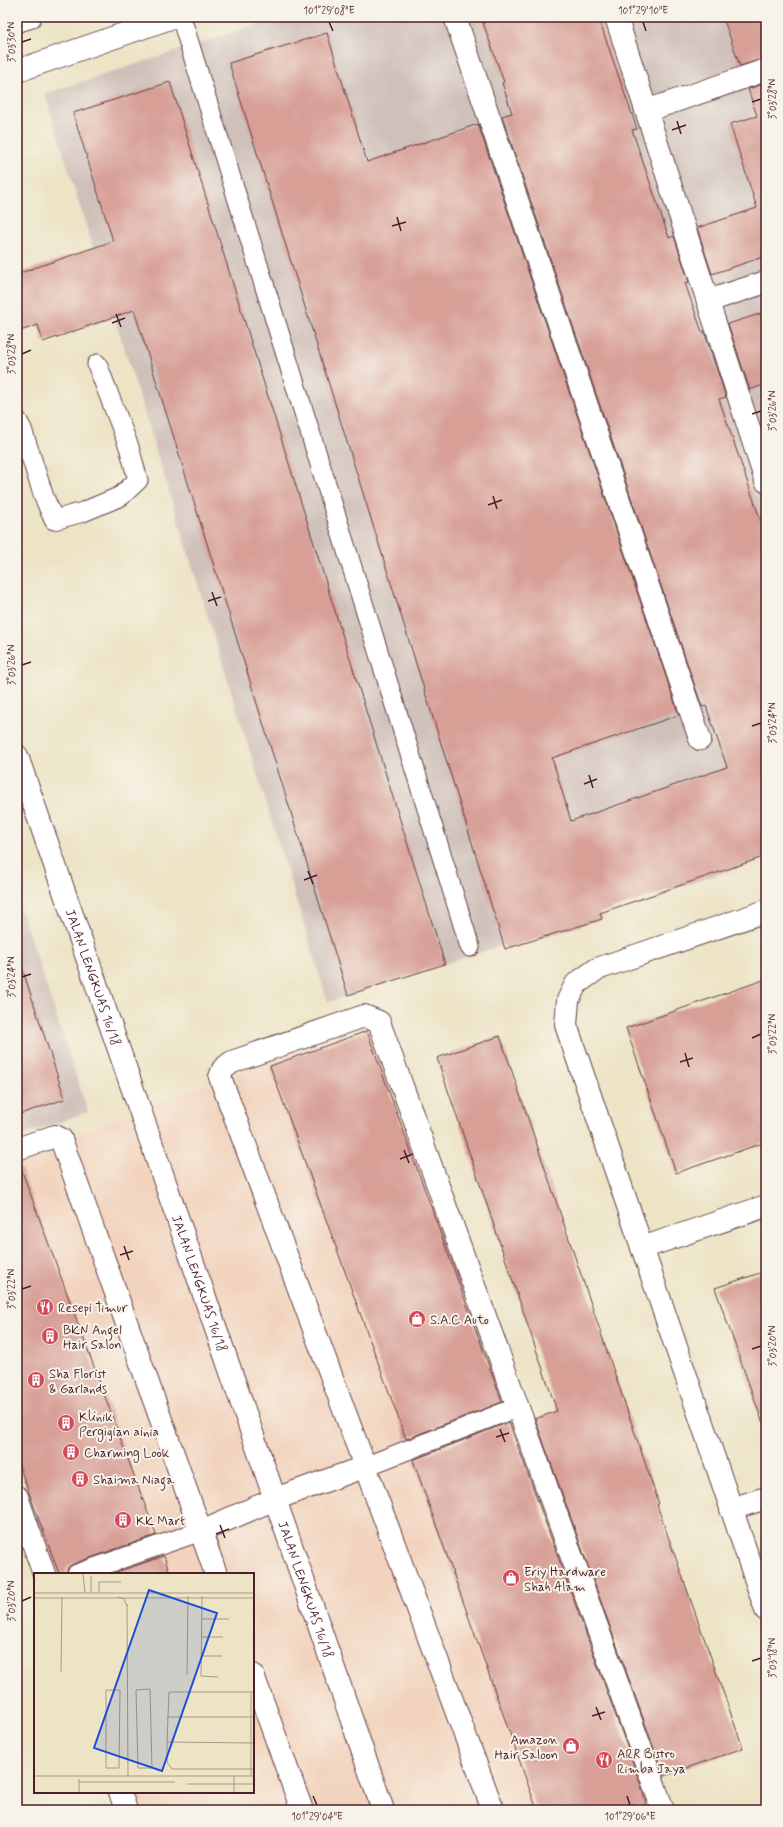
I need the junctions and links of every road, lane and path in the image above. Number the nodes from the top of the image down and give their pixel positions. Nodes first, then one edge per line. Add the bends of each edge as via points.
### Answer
1 (30, 17) edge
2 (173, 17) edge
3 (181, 17) edge
4 (455, 17) edge
5 (616, 17) edge
6 (17, 21) edge
7 (766, 70) edge
8 (17, 71) edge
9 (646, 111) junction
10 (766, 282) edge
11 (708, 301) junction
12 (97, 364) dead end
13 (17, 420) edge
14 (766, 480) edge
15 (700, 739) dead end
16 (17, 756) edge
17 (766, 911) edge
18 (470, 947) dead end
19 (17, 1149) edge
20 (766, 1206) edge
21 (642, 1248) junction
22 (518, 1407) junction
23 (364, 1467) junction
24 (17, 1497) edge
25 (766, 1498) edge
26 (275, 1499) junction
27 (731, 1509) junction
28 (201, 1531) junction
29 (44, 1573) edge
30 (80, 1573) edge
31 (216, 1573) edge
32 (766, 1610) edge
33 (254, 1678) edge
34 (120, 1793) edge
35 (126, 1810) edge
36 (302, 1810) edge
37 (383, 1810) edge
38 (493, 1810) edge
39 (662, 1810) edge

1 - 6 street
2 - 8 street
3 - 18 lane
4 - 15 street
5 - 9 street
7 - 9 street
9 - 11 street
10 - 11 street
11 - 14 street
12 - 13 lane via 129,447 138,480 120,496 83,512 54,520
16 - 26 street, JALAN LENGKUAS 16/18
17 - 21 street via 597,969 576,984 568,1000 566,1025
19 - 28 street via 55,1136 61,1139
20 - 21 street
21 - 27 street
22 - 23 lane
22 - 23 street via 379,1022 364,1016 232,1062 223,1069 220,1077
22 - 39 street
23 - 26 street
23 - 38 street
24 - 29 street
25 - 27 street
26 - 28 street
26 - 37 street, JALAN LENGKUAS 16/18
27 - 32 street
28 - 30 lane
28 - 31 street
33 - 36 street
34 - 35 street

